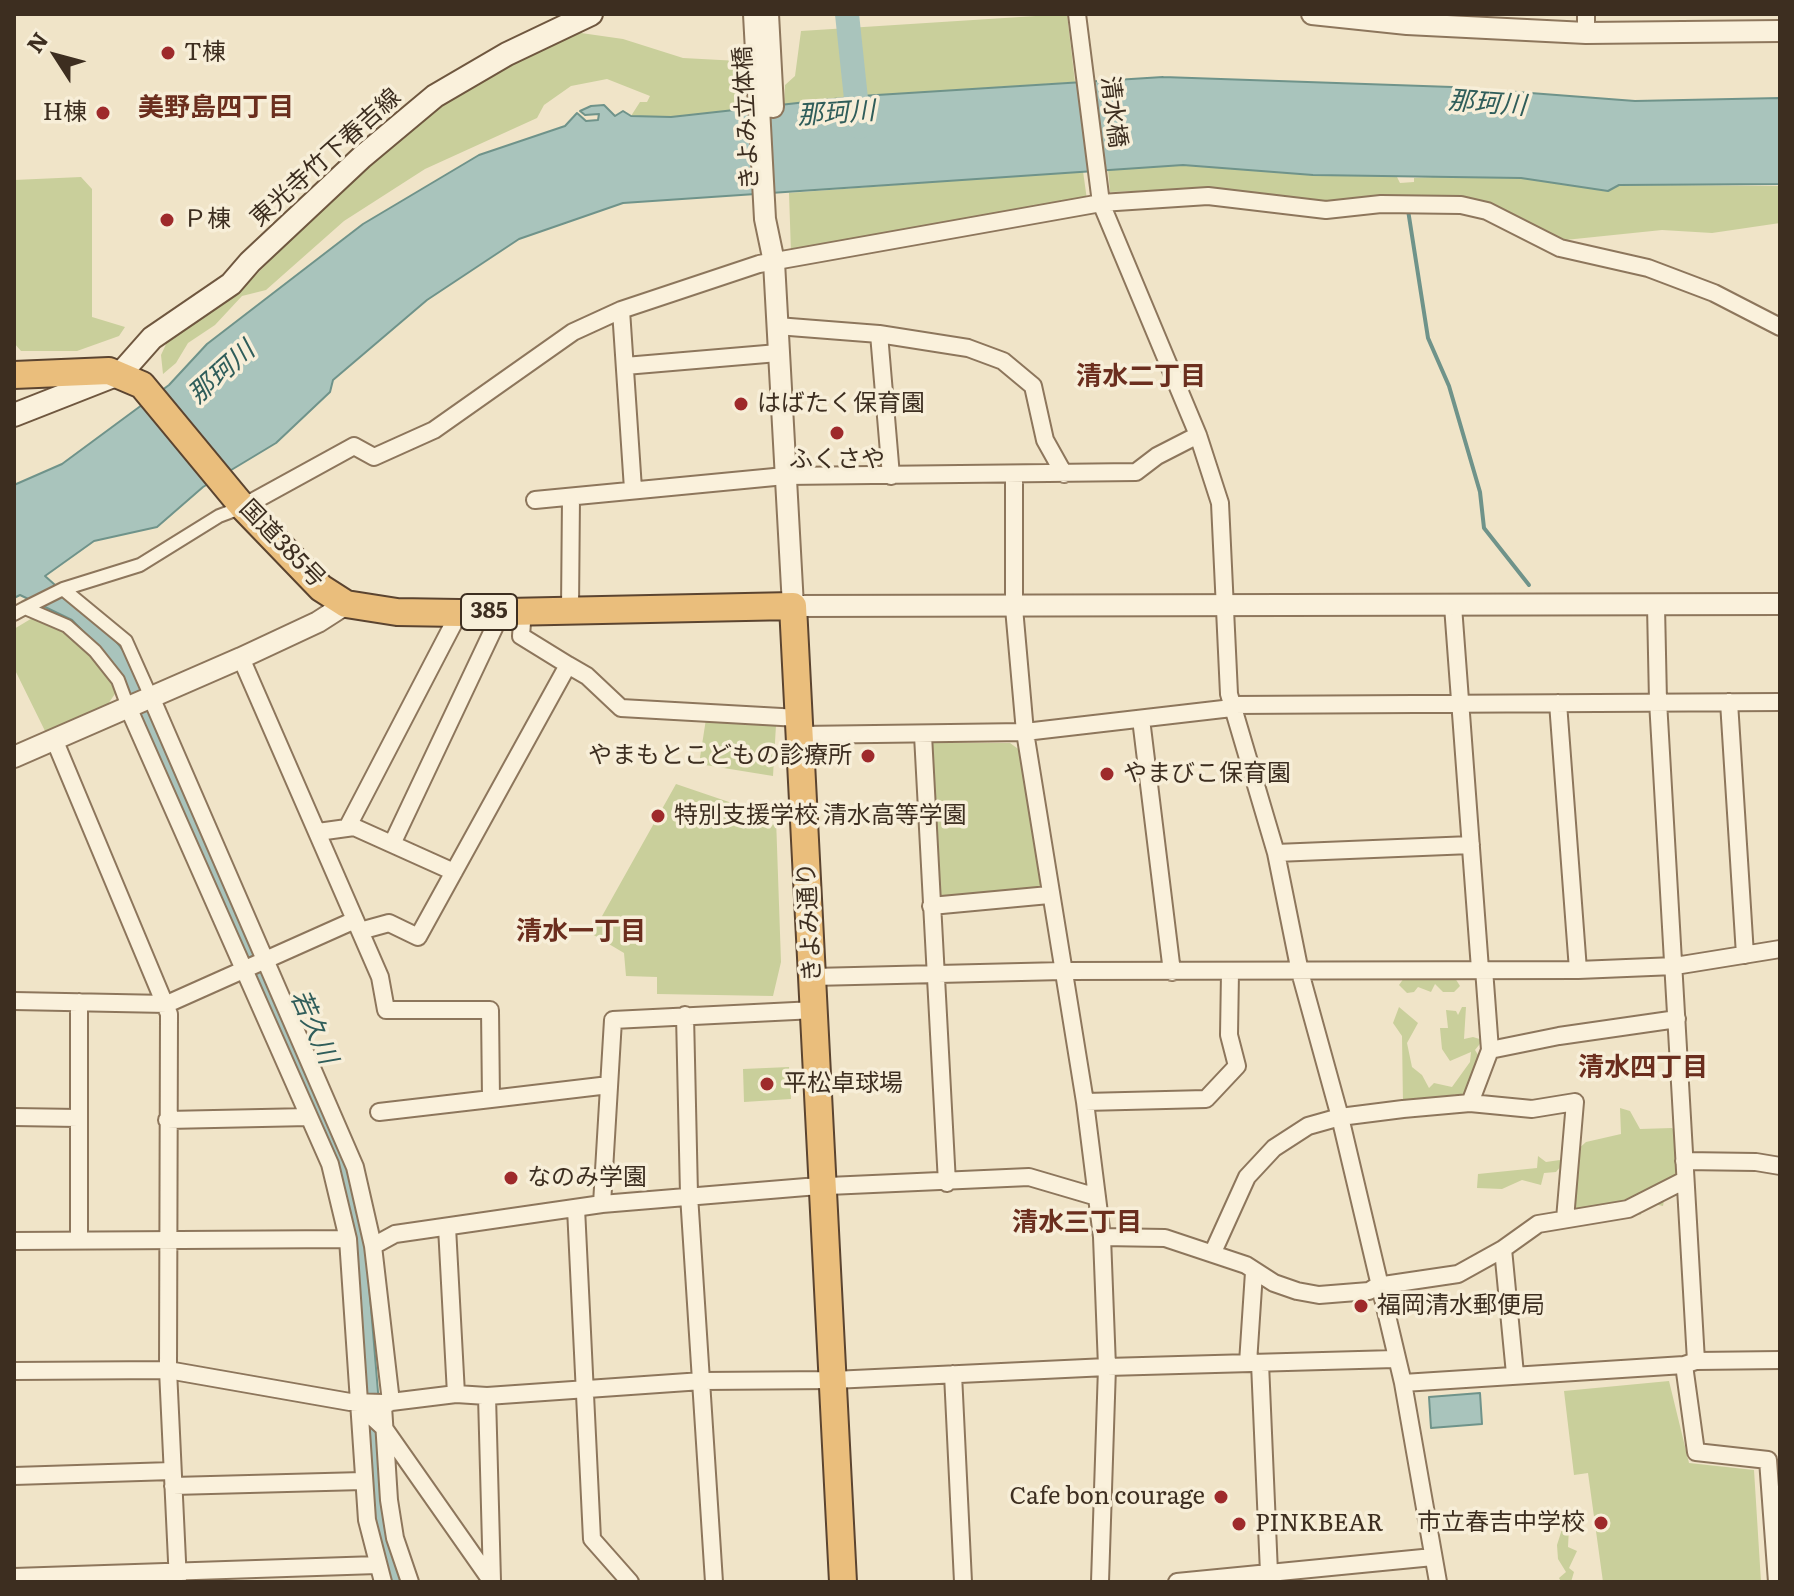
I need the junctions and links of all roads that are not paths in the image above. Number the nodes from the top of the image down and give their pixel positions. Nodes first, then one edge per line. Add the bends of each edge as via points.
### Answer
1 (591, 14) edge
2 (754, 14) edge
3 (768, 14) edge
4 (1077, 14) edge
5 (1312, 14) edge
6 (1345, 16) edge
7 (1586, 24) edge
8 (1780, 31) edge
9 (1099, 196) junction
10 (772, 219) junction
11 (774, 262) junction
12 (621, 310) junction
13 (777, 326) junction
14 (1780, 327) edge
15 (879, 334) junction
16 (778, 353) junction
17 (625, 366) junction
18 (14, 375) edge
19 (131, 379) junction
20 (14, 415) edge
21 (1198, 435) junction
22 (1064, 474) junction
23 (785, 476) junction
24 (891, 476) junction
25 (1014, 476) junction
26 (633, 489) junction
27 (571, 497) junction
28 (238, 500) junction
29 (535, 500) dead end
30 (61, 590) junction
31 (346, 604) junction
32 (1780, 604) edge
33 (793, 606) junction
34 (1453, 606) junction
35 (1656, 606) junction
36 (1223, 607) junction
37 (1014, 608) junction
38 (570, 609) junction
39 (23, 610) edge
40 (510, 611) junction
41 (459, 613) junction
42 (241, 658) junction
43 (568, 665) junction
44 (1658, 701) junction
45 (140, 702) junction
46 (1729, 702) junction
47 (1780, 702) edge
48 (1460, 703) junction
49 (1558, 703) junction
50 (1232, 707) junction
51 (1141, 719) junction
52 (799, 726) junction
53 (1025, 732) junction
54 (923, 735) junction
55 (54, 739) junction
56 (14, 757) edge
57 (347, 828) junction
58 (318, 832) junction
59 (392, 844) junction
60 (1471, 845) junction
61 (1276, 853) junction
62 (454, 872) junction
63 (1049, 895) junction
64 (931, 906) junction
65 (357, 926) junction
66 (1780, 949) edge
67 (1745, 955) junction
68 (266, 959) junction
69 (1675, 966) junction
70 (1482, 969) junction
71 (243, 970) junction
72 (1578, 970) junction
73 (1063, 971) junction
74 (1172, 972) junction
75 (1230, 972) junction
76 (1300, 972) junction
77 (935, 974) junction
78 (813, 977) junction
79 (14, 1001) edge
80 (79, 1002) junction
81 (167, 1004) junction
82 (815, 1010) junction
83 (685, 1015) junction
84 (1677, 1019) junction
85 (1490, 1050) junction
86 (609, 1085) junction
87 (491, 1099) junction
88 (1085, 1102) junction
89 (1470, 1103) junction
90 (379, 1112) dead end
91 (14, 1117) edge
92 (309, 1117) junction
93 (1340, 1117) junction
94 (78, 1118) junction
95 (167, 1120) junction
96 (1684, 1161) junction
97 (1780, 1166) edge
98 (1685, 1180) junction
99 (947, 1183) junction
100 (824, 1187) junction
101 (689, 1195) junction
102 (1097, 1197) junction
103 (602, 1204) junction
104 (576, 1208) junction
105 (1565, 1219) junction
106 (447, 1227) junction
107 (1102, 1237) junction
108 (348, 1239) junction
109 (79, 1240) junction
110 (14, 1241) edge
111 (167, 1241) junction
112 (373, 1246) junction
113 (1503, 1249) junction
114 (1213, 1252) junction
115 (1254, 1272) junction
116 (1377, 1286) junction
117 (1395, 1359) junction
118 (1780, 1360) edge
119 (1254, 1363) junction
120 (1690, 1363) junction
121 (1107, 1367) junction
122 (168, 1370) junction
123 (14, 1371) edge
124 (953, 1374) junction
125 (1515, 1374) junction
126 (833, 1380) junction
127 (702, 1381) junction
128 (1403, 1383) junction
129 (583, 1388) junction
130 (456, 1394) junction
131 (487, 1396) junction
132 (387, 1402) junction
133 (359, 1404) junction
134 (383, 1426) junction
135 (1774, 1460) edge
136 (14, 1476) edge
137 (173, 1479) junction
138 (363, 1481) junction
139 (1433, 1557) junction
140 (377, 1565) junction
141 (1269, 1573) junction
142 (14, 1577) edge
143 (178, 1577) edge
144 (492, 1581) edge
145 (383, 1582) edge
146 (410, 1582) edge
147 (630, 1582) edge
148 (714, 1582) edge
149 (843, 1582) edge
150 (963, 1582) edge
151 (1100, 1582) edge
152 (1177, 1582) edge
153 (1438, 1582) edge
154 (1777, 1582) edge

1 - 19 main road, 東光寺竹下春吉線 via 435,96 362,157 231,284 152,338
2 - 10 street, きよみ立体橋
3 - 10 street, きよみ立体橋
4 - 9 street, 清水橋
5 - 6 street
6 - 7 street
7 - 8 street
9 - 11 street
9 - 14 street via 1208,196 1326,210 1461,205 1487,211 1560,248 1648,268 1714,293
9 - 21 street, 清水橋
10 - 11 street, きよみ通り
11 - 12 street
11 - 13 street, きよみ通り
12 - 17 street
12 - 28 street via 573,332 434,430 374,457 354,446
13 - 15 street
13 - 16 street, きよみ通り
15 - 22 street via 968,348 1003,361 1033,386 1045,440
15 - 24 street
16 - 17 street
16 - 23 street, きよみ通り
17 - 26 street
18 - 19 highway
19 - 20 main road
19 - 28 highway, 国道385号 / 385
21 - 22 street via 1136,472
21 - 36 street, 清水橋 via 1220,503
22 - 25 street
23 - 24 street
23 - 26 street
23 - 33 street, きよみ通り
24 - 25 street
25 - 37 street
26 - 27 street
27 - 29 street
27 - 38 street
28 - 30 street via 140,565
28 - 31 highway, 国道385号 / 385 via 321,588
30 - 39 street
30 - 45 street via 126,641
31 - 41 highway, 国道385号 / 385
31 - 42 street
32 - 35 street
33 - 37 street
33 - 38 highway, 国道385号 / 385
33 - 52 highway, きよみ通り
34 - 35 street
34 - 36 street
34 - 48 street
35 - 44 street
36 - 37 street
36 - 50 street, 清水橋
37 - 53 street
38 - 40 highway, 国道385号 / 385
39 - 45 street via 67,626
40 - 41 highway, 国道385号 / 385
40 - 43 street via 521,636
40 - 59 street via 495,626
41 - 57 street
42 - 45 street
42 - 58 street
43 - 52 street via 621,708
43 - 62 street
44 - 46 street
44 - 49 street
44 - 69 street
45 - 55 street
45 - 68 street
45 - 71 street
46 - 47 street
46 - 67 street
48 - 49 street
48 - 50 street
48 - 60 street
49 - 72 street
50 - 51 street
50 - 61 street, 清水橋
51 - 53 street
51 - 74 street
52 - 54 street
52 - 78 highway, きよみ通り
53 - 54 street
53 - 63 street
54 - 64 street
55 - 56 street
55 - 81 street
57 - 58 street
57 - 59 street
58 - 65 street
59 - 62 street
60 - 61 street
60 - 70 street
61 - 76 street, 清水橋
62 - 65 street via 418,937 389,923
63 - 64 street
63 - 73 street
64 - 77 street
65 - 68 street
65 - 87 street via 380,977 386,1010 490,1010
66 - 67 street
67 - 69 street
68 - 71 street
68 - 112 street via 355,1167
69 - 72 street
69 - 84 street
70 - 72 street
70 - 76 street
70 - 85 street
71 - 81 street
71 - 92 street
73 - 74 street
73 - 77 street
73 - 88 street
74 - 75 street
75 - 76 street
75 - 88 street via 1229,1035 1237,1066 1206,1099
76 - 93 street, 清水橋
77 - 78 street
77 - 99 street
78 - 82 highway, きよみ通り
79 - 80 street
80 - 81 street
80 - 94 street
81 - 95 street
82 - 83 street
82 - 100 highway, きよみ通り
83 - 86 street via 613,1020
83 - 101 street
84 - 85 street
84 - 96 street
85 - 89 street
86 - 87 street
86 - 103 street
87 - 90 street
88 - 102 street
89 - 93 street
89 - 105 street via 1532,1109 1575,1102
91 - 94 street
92 - 95 street
92 - 108 street via 330,1164
93 - 114 street via 1296,1131 1254,1167
93 - 116 street, 清水橋
94 - 109 street
95 - 111 street
96 - 97 street
96 - 98 street
98 - 105 street via 1628,1209
98 - 120 street
99 - 100 street
99 - 102 street via 1029,1177
100 - 101 street
100 - 126 highway, きよみ通り
101 - 103 street
101 - 127 street
102 - 107 street
103 - 104 street
104 - 106 street
104 - 129 street
105 - 113 street via 1538,1224
106 - 112 street via 395,1234
106 - 130 street
107 - 114 street via 1145,1235
107 - 121 street
108 - 111 street
108 - 133 street
109 - 110 street
109 - 111 street
111 - 122 street
112 - 132 street
113 - 116 street via 1458,1274
113 - 125 street
114 - 115 street
115 - 116 street via 1319,1295
115 - 119 street
116 - 117 street, 清水橋
117 - 119 street
117 - 128 street, 清水橋
118 - 120 street
119 - 121 street
119 - 141 street
120 - 125 street
120 - 135 street via 1696,1452
121 - 124 street
121 - 151 street
122 - 123 street
122 - 133 street
122 - 137 street
124 - 126 street
124 - 150 street
125 - 128 street
126 - 127 street
126 - 149 highway, きよみ通り
127 - 129 street
127 - 148 street
128 - 139 street, 清水橋
129 - 131 street
129 - 147 street via 592,1539
130 - 131 street
130 - 132 street
131 - 144 street
132 - 133 street
132 - 134 street
133 - 134 street
133 - 138 street
134 - 144 street
134 - 146 street via 392,1520
135 - 154 street
136 - 137 street
137 - 138 street
137 - 143 street
138 - 140 street
139 - 141 street
139 - 153 street, 清水橋
140 - 143 street
140 - 145 street
141 - 152 street
142 - 143 street

